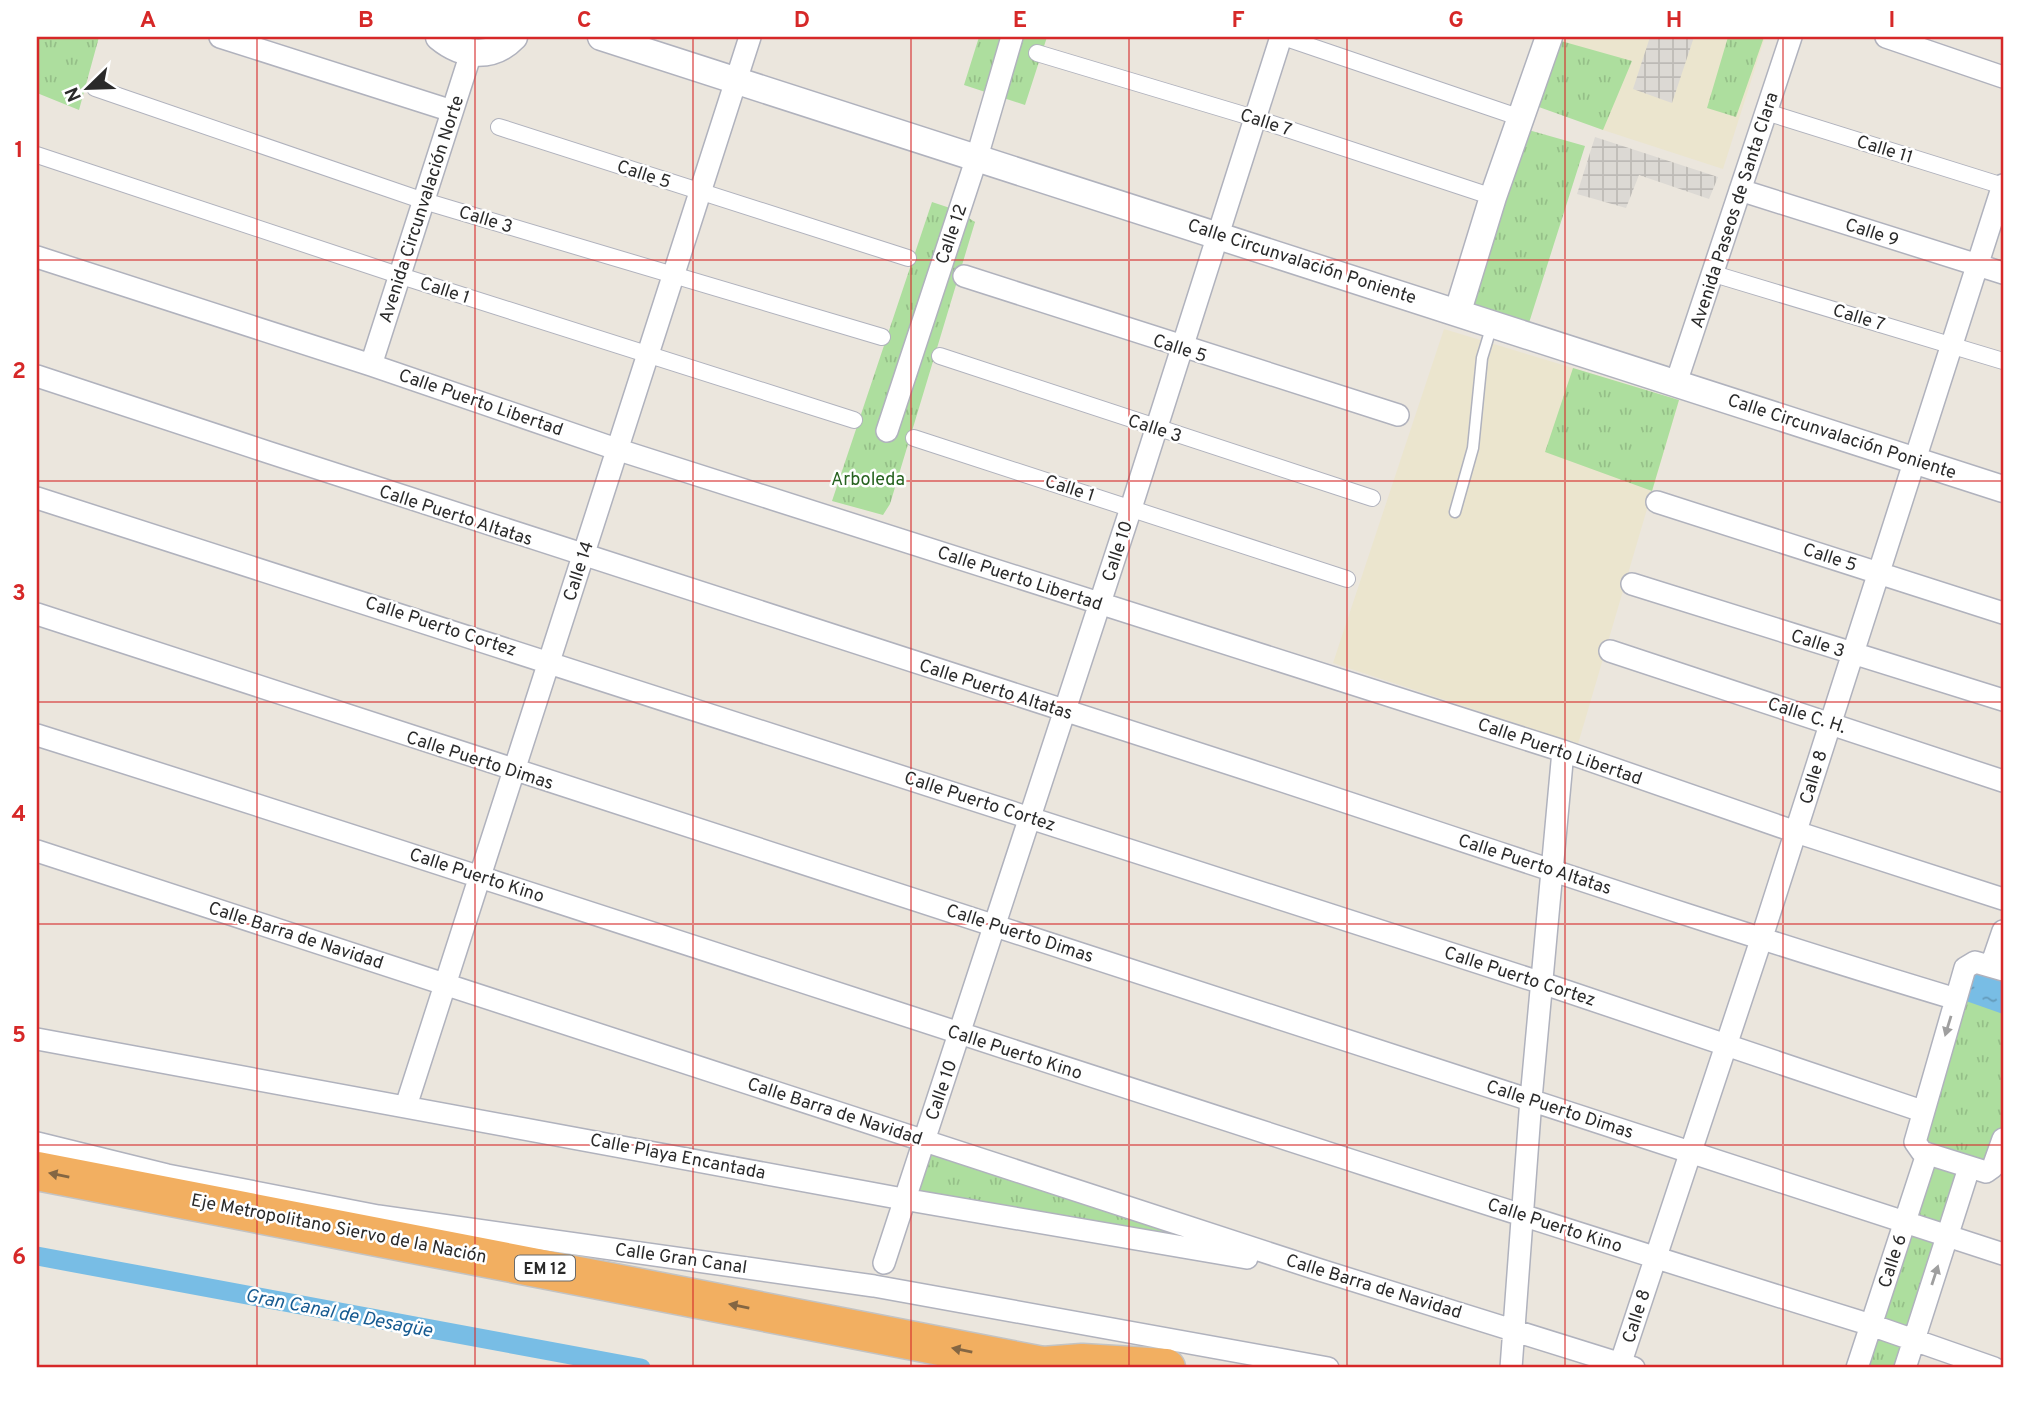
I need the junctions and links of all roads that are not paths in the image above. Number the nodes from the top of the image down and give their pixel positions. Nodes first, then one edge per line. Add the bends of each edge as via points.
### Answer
1 (220, 37) edge
2 (439, 37) edge
3 (514, 37) edge
4 (601, 37) edge
5 (750, 37) edge
6 (1012, 37) edge
7 (1282, 37) edge
8 (1549, 37) edge
9 (1791, 37) edge
10 (1886, 37) edge
11 (1037, 52) dead end
12 (471, 53) junction
13 (2003, 77) edge
14 (736, 80) junction
15 (95, 88) dead end
16 (452, 111) junction
17 (1766, 112) junction
18 (1254, 118) junction
19 (1521, 118) junction
20 (499, 127) dead end
21 (37, 155) edge
22 (977, 157) junction
23 (2003, 185) edge
24 (1740, 190) junction
25 (701, 192) junction
26 (1493, 197) junction
27 (424, 201) junction
28 (1217, 234) junction
29 (37, 257) edge
30 (908, 258) dead end
31 (1977, 265) junction
32 (2003, 273) edge
33 (1714, 274) junction
34 (675, 275) junction
35 (401, 276) junction
36 (964, 276) dead end
37 (1458, 311) junction
38 (1492, 322) junction
39 (881, 337) dead end
40 (1953, 345) junction
41 (1181, 348) junction
42 (649, 355) junction
43 (940, 356) dead end
44 (2003, 362) edge
45 (371, 365) junction
46 (37, 376) edge
47 (1676, 383) junction
48 (1398, 415) dead end
49 (854, 420) dead end
50 (1154, 428) junction
51 (887, 431) dead end
52 (914, 438) dead end
53 (619, 450) junction
54 (1915, 460) junction
55 (2003, 489) edge
56 (37, 498) edge
57 (1372, 498) dead end
58 (1657, 502) dead end
59 (1131, 508) junction
60 (1455, 512) dead end
61 (583, 557) junction
62 (1877, 572) junction
63 (1347, 579) dead end
64 (1632, 584) dead end
65 (1099, 604) junction
66 (2003, 613) edge
67 (37, 614) edge
68 (1610, 651) dead end
69 (1853, 654) junction
70 (549, 661) junction
71 (2003, 700) edge
72 (1064, 710) junction
73 (1829, 723) junction
74 (37, 736) edge
75 (1563, 751) junction
76 (513, 771) junction
77 (2003, 780) edge
78 (1029, 817) junction
79 (1796, 832) junction
80 (37, 852) edge
81 (1554, 870) junction
82 (480, 875) junction
83 (2003, 899) edge
84 (996, 925) junction
85 (2003, 931) edge
86 (1761, 940) junction
87 (1997, 968) edge
88 (444, 983) junction
89 (1542, 983) junction
90 (1956, 999) junction
91 (960, 1035) junction
92 (37, 1039) edge
93 (1726, 1045) junction
94 (1531, 1099) junction
95 (406, 1106) junction
96 (1922, 1111) junction
97 (2003, 1139) edge
98 (924, 1140) junction
99 (37, 1143) edge
100 (1921, 1150) junction
101 (1691, 1152) junction
102 (1979, 1169) junction
103 (37, 1171) edge
104 (37, 1197) edge
105 (903, 1199) junction
106 (1523, 1213) junction
107 (1905, 1222) junction
108 (1947, 1236) junction
109 (2003, 1254) edge
110 (1656, 1258) junction
111 (884, 1263) dead end
112 (1320, 1270) junction
113 (1871, 1325) junction
114 (1515, 1329) junction
115 (1913, 1340) junction
116 (1048, 1367) edge
117 (1625, 1367) edge
118 (926, 1368) edge
119 (1166, 1368) edge
120 (1328, 1368) edge
121 (1511, 1368) edge
122 (1857, 1368) edge
123 (1905, 1368) edge
124 (1994, 1368) edge

1 - 16 street
2 - 12 street
3 - 12 street via 490,52
4 - 14 street, Calle Circunvalación Poniente
5 - 14 street, Calle 14
6 - 22 street, Calle 12
7 - 18 street, Calle 10
7 - 19 street
8 - 19 street
9 - 17 street, Avenida Paseos de Santa Clara
10 - 13 street
11 - 18 street, Calle 7
12 - 16 street, Avenida Circunvalación Norte
14 - 22 street, Calle Circunvalación Poniente
14 - 25 street, Calle 14
15 - 27 street, Calle 3
16 - 27 street, Avenida Circunvalación Norte
17 - 23 street, Calle 11
17 - 24 street, Avenida Paseos de Santa Clara
18 - 26 street, Calle 7
18 - 28 street, Calle 10
19 - 26 street
20 - 25 street, Calle 5
21 - 35 street, Calle 1
22 - 28 street, Calle Circunvalación Poniente
22 - 51 street, Calle 12
23 - 31 street, Calle 8
24 - 31 street, Calle 9
24 - 33 street, Avenida Paseos de Santa Clara
25 - 30 street, Calle 5
25 - 34 street, Calle 14
26 - 37 street
27 - 34 street, Calle 3
27 - 35 street, Avenida Circunvalación Norte
28 - 37 street, Calle Circunvalación Poniente
28 - 41 street, Calle 10
29 - 45 street, Calle Puerto Libertad
31 - 32 street, Calle 9
31 - 40 street, Calle 8
33 - 40 street, Calle 7
33 - 47 street, Avenida Paseos de Santa Clara
34 - 39 street, Calle 3
34 - 42 street, Calle 14
35 - 42 street, Calle 1
35 - 45 street, Avenida Circunvalación Norte
36 - 41 street, Calle 5
37 - 38 street, Calle Circunvalación Poniente
38 - 47 street, Calle Circunvalación Poniente
38 - 60 lane via 1482,358 1473,448
40 - 44 street, Calle 7
40 - 54 street, Calle 8
41 - 48 street, Calle 5
41 - 50 street, Calle 10
42 - 49 street, Calle 1
42 - 53 street, Calle 14
43 - 50 street, Calle 3
45 - 53 street, Calle Puerto Libertad
46 - 61 street, Calle Puerto Altatas
47 - 54 street, Calle Circunvalación Poniente
50 - 57 street, Calle 3
50 - 59 street, Calle 10
52 - 59 street, Calle 1
53 - 61 street, Calle 14
53 - 65 street, Calle Puerto Libertad
54 - 55 street, Calle Circunvalación Poniente
54 - 62 street, Calle 8
56 - 70 street, Calle Puerto Cortez
58 - 62 street, Calle 5
59 - 63 street, Calle 1
59 - 65 street, Calle 10
61 - 70 street, Calle 14
61 - 72 street, Calle Puerto Altatas
62 - 66 street, Calle 5
62 - 69 street, Calle 8
64 - 69 street, Calle 3
65 - 72 street, Calle 10
65 - 75 street, Calle Puerto Libertad
67 - 76 street, Calle Puerto Dimas
68 - 73 street, Calle C. H.
69 - 71 street, Calle 3
69 - 73 street, Calle 8
70 - 76 street, Calle 14
70 - 78 street, Calle Puerto Cortez
72 - 78 street, Calle 10
72 - 81 street, Calle Puerto Altatas
73 - 77 street, Calle C. H.
73 - 79 street, Calle 8
74 - 82 street, Calle Puerto Kino
75 - 79 street, Calle Puerto Libertad
75 - 81 street
76 - 82 street, Calle 14
76 - 84 street, Calle Puerto Dimas
78 - 84 street, Calle 10
78 - 89 street, Calle Puerto Cortez
79 - 83 street, Calle Puerto Libertad
79 - 86 street, Calle 8
80 - 88 street, Calle Barra de Navidad
81 - 86 street, Calle Puerto Altatas
81 - 89 street
82 - 88 street, Calle 14
82 - 91 street, Calle Puerto Kino
84 - 91 street, Calle 10
84 - 94 street, Calle Puerto Dimas
85 - 87 street, Calle 6
86 - 90 street, Calle Puerto Altatas
86 - 93 street, Calle 8
87 - 90 street, Calle 6 via 1975,962 1968,965
88 - 95 street, Calle 14
88 - 98 street, Calle Barra de Navidad
89 - 93 street, Calle Puerto Cortez
89 - 94 street
90 -> 96 street, Calle 6
91 - 98 street, Calle 10
91 - 106 street, Calle Puerto Kino
92 - 95 street, Calle Playa Encantada
93 - 96 street, Calle Puerto Cortez
93 - 101 street, Calle 8
94 - 101 street, Calle Puerto Dimas
94 - 106 street
95 - 105 street, Calle Playa Encantada
96 - 100 street, Calle 6
97 - 102 street
98 - 105 street, Calle 10
98 - 112 street, Calle Barra de Navidad
99 - 120 street, Calle Gran Canal via 167,1175 378,1216 874,1286
100 - 102 street
100 - 107 street, Calle 6
101 - 107 street, Calle Puerto Dimas
101 - 110 street, Calle 8
102 - 108 street
116 -> 103 highway, Eje Metropolitano Siervo de la Nación / EM 12
104 - 118 highway, Eje Metropolitano Siervo de la Nación / EM 12
105 - 111 street, Calle 10
105 - 112 street, Calle Playa Encantada
106 - 110 street, Calle Puerto Kino
106 - 114 street
107 - 108 street, Calle Puerto Dimas
107 - 113 street, Calle 6
108 - 109 street, Calle Puerto Dimas
115 -> 108 street
110 - 113 street, Calle Puerto Kino
110 - 117 street, Calle 8
112 - 114 street, Calle Barra de Navidad
113 - 115 street, Calle Puerto Kino
113 - 122 street, Calle 6
114 - 117 street, Calle Barra de Navidad
114 - 121 street
115 - 123 street
115 - 124 street, Calle Puerto Kino
116 - 119 highway, Eje Metropolitano Siervo de la Nación via 1082,1363

